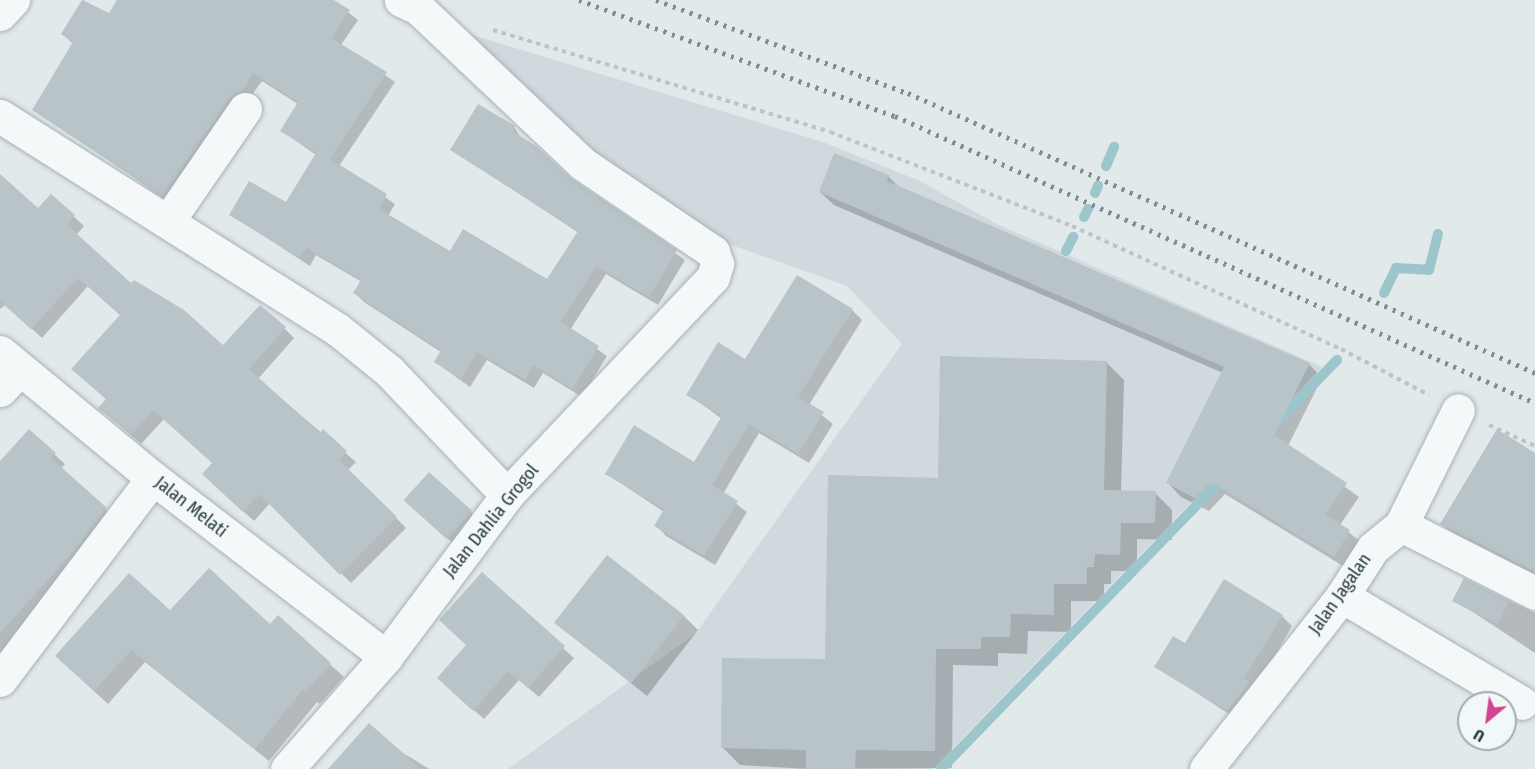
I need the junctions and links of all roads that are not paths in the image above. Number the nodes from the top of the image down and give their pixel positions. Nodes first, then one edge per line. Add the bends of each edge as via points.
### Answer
1 (13, 0) edge
2 (401, 0) edge
3 (0, 14) edge
4 (245, 109) dead end
5 (0, 116) edge
6 (168, 221) junction
7 (7, 370) edge
8 (1458, 410) dead end
9 (153, 478) junction
10 (507, 495) junction
11 (1401, 525) junction
12 (1535, 593) edge
13 (1342, 596) junction
14 (386, 657) junction
15 (0, 680) edge
16 (1522, 703) dead end
17 (287, 769) edge
18 (1206, 769) edge

1 - 3 street
2 - 10 street, Jalan Dahlia Grogol via 418,8 582,164 713,252 717,264 713,277
4 - 6 street
5 - 6 street
6 - 10 street via 337,328 412,394
7 - 9 street, Jalan Melati
8 - 11 street, Jalan Jagalan
9 - 14 street, Jalan Melati
9 - 15 street
10 - 14 street, Jalan Dahlia Grogol
11 - 12 street
11 - 13 street, Jalan Jagalan via 1373,548
13 - 16 street
13 - 18 street, Jalan Jagalan
14 - 17 street, Jalan Dahlia Grogol

